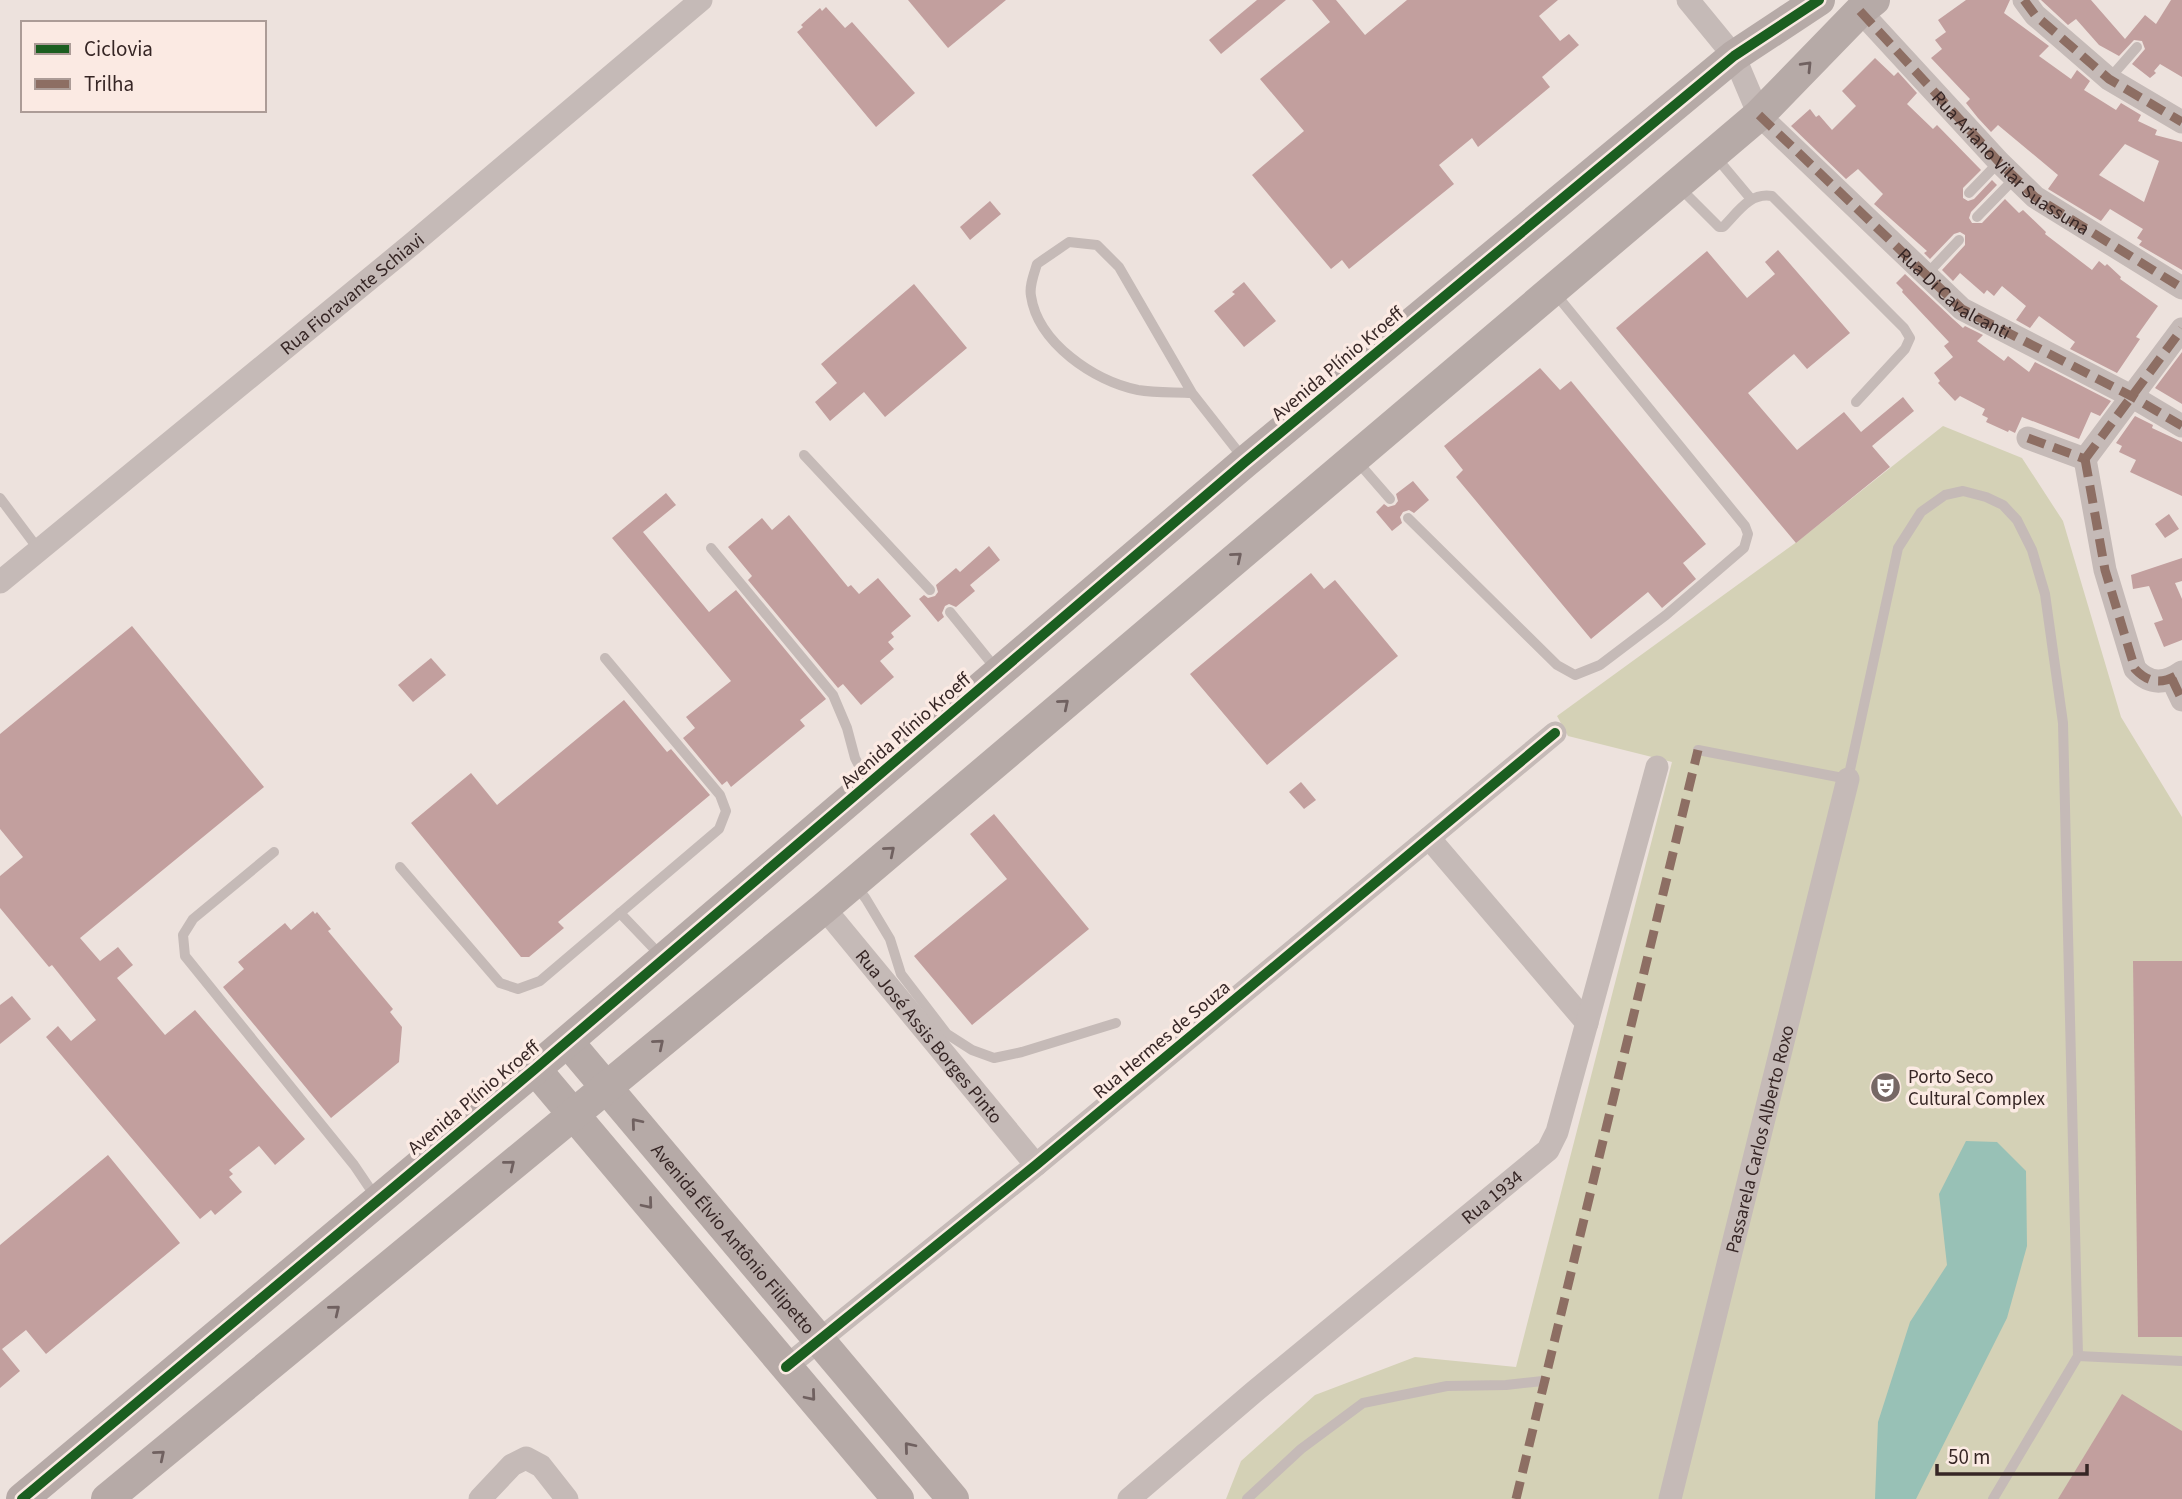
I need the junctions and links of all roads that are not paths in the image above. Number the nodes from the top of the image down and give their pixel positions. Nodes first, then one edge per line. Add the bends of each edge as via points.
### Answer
1 (701, 0) edge
2 (1688, 0) edge
3 (1819, 0) edge
4 (2024, 0) edge
5 (1867, 6) edge
6 (2137, 47) dead end
7 (1734, 56) junction
8 (2109, 79) junction
9 (1759, 115) junction
10 (2182, 122) edge
11 (1713, 154) junction
12 (2007, 170) junction
13 (1677, 184) junction
14 (1969, 193) dead end
15 (1751, 199) junction
16 (1977, 217) dead end
17 (1959, 240) dead end
18 (1926, 275) junction
19 (2182, 288) edge
20 (1553, 290) junction
21 (2182, 329) edge
22 (1192, 393) junction
23 (2133, 397) junction
24 (1856, 402) dead end
25 (2182, 426) edge
26 (2028, 438) dead end
27 (804, 455) dead end
28 (1354, 458) junction
29 (2085, 459) junction
30 (1245, 461) junction
31 (0, 498) edge
32 (1390, 499) dead end
33 (1408, 518) dead end
34 (711, 548) dead end
35 (39, 550) junction
36 (0, 582) edge
37 (930, 590) dead end
38 (950, 612) dead end
39 (605, 658) dead end
40 (999, 673) junction
41 (2169, 677) edge
42 (2182, 700) edge
43 (1555, 733) dead end
44 (1698, 750) dead end
45 (1657, 767) dead end
46 (1848, 779) junction
47 (869, 784) junction
48 (1429, 838) junction
49 (274, 852) dead end
50 (400, 867) dead end
51 (853, 882) junction
52 (824, 908) junction
53 (620, 913) junction
54 (664, 959) junction
55 (1116, 1023) dead end
56 (1587, 1023) junction
57 (568, 1042) junction
58 (535, 1069) junction
59 (607, 1087) junction
60 (572, 1114) junction
61 (1036, 1165) junction
62 (377, 1199) junction
63 (819, 1340) junction
64 (2078, 1356) junction
65 (2182, 1361) edge
66 (786, 1367) junction
67 (1543, 1381) dead end
68 (22, 1499) edge
69 (107, 1499) edge
70 (480, 1499) edge
71 (567, 1499) edge
72 (898, 1499) edge
73 (953, 1499) edge
74 (1129, 1499) edge
75 (1247, 1499) edge
76 (1670, 1499) edge
77 (1993, 1499) edge

1 - 35 street, Rua Fioravante Schiavi
2 - 7 street
3 - 7 main road, Avenida Plínio Kroeff
4 - 8 street
9 -> 5 main road
5 - 12 street, Rua Ariano Vilar Suassuna
6 - 8 lane
7 - 9 street
7 - 30 main road, Avenida Plínio Kroeff
8 - 10 street
9 - 11 main road
9 - 18 street, Rua Di Cavalcanti
11 - 13 main road
11 - 15 lane
12 - 14 lane
12 - 16 lane
12 - 19 street, Rua Ariano Vilar Suassuna via 2035,197
13 - 15 lane via 1719,227
13 - 20 main road
15 - 24 lane via 1761,194 1772,196 1910,338
17 - 18 lane
18 - 23 street, Rua Di Cavalcanti via 1962,309
20 - 28 main road
20 - 33 lane via 1745,526 1744,548 1611,657 1575,675 1558,665
21 - 23 street
22 - 22 lane via 1140,390 1111,382 1079,365 1039,324 1030,293 1037,264 1069,242 1097,246 1119,267
22 - 30 lane
23 - 25 street, Rua Di Cavalcanti
23 - 29 street
26 - 29 street
27 - 37 lane
28 - 32 lane
51 -> 28 main road
29 - 41 street via 2109,583 2135,669 2143,677
30 - 40 main road, Avenida Plínio Kroeff
31 - 35 lane
34 - 47 lane via 834,695 855,758
35 - 36 street, Rua Fioravante Schiavi
38 - 40 lane
39 - 53 lane via 720,795 726,811 719,829
40 - 47 main road, Avenida Plínio Kroeff
41 - 42 street
43 - 48 street, Rua Hermes de Souza
44 - 46 lane
45 - 56 street, Rua 1934
46 - 64 lane via 1898,548 1921,512 1945,495 1963,491 2003,505 2017,520 2032,550 2042,583 2063,723
46 - 76 street, Passarela Carlos Alberto Roxo
47 - 54 main road, Avenida Plínio Kroeff
48 - 56 street
48 - 61 street, Rua Hermes de Souza
49 - 62 lane via 193,919 183,935 185,956
50 - 53 lane via 500,984 518,989 540,982
51 - 52 main road
51 - 55 lane via 890,939 901,974 947,1034 972,1050 995,1058
59 -> 52 main road
52 - 61 street, Rua José Assis Borges Pinto
53 - 54 lane
54 - 57 main road, Avenida Plínio Kroeff
56 - 74 street, Rua 1934 via 1548,1150
57 - 58 main road, Avenida Plínio Kroeff
57 - 59 main road, Avenida Élvio Antônio Filipetto
58 - 60 main road
58 - 62 main road, Avenida Plínio Kroeff
59 - 60 main road
63 -> 59 main road, Avenida Élvio Antônio Filipetto
60 -> 66 main road
69 -> 60 main road
61 - 63 street, Rua Hermes de Souza
62 - 68 main road, Avenida Plínio Kroeff
63 - 66 street, Rua Hermes de Souza
73 -> 63 main road, Avenida Élvio Antônio Filipetto
64 - 65 lane
64 - 77 lane
66 -> 72 main road
67 - 75 lane via 1447,1386 1363,1403 1301,1449
70 - 71 street via 512,1465 526,1458 541,1466

